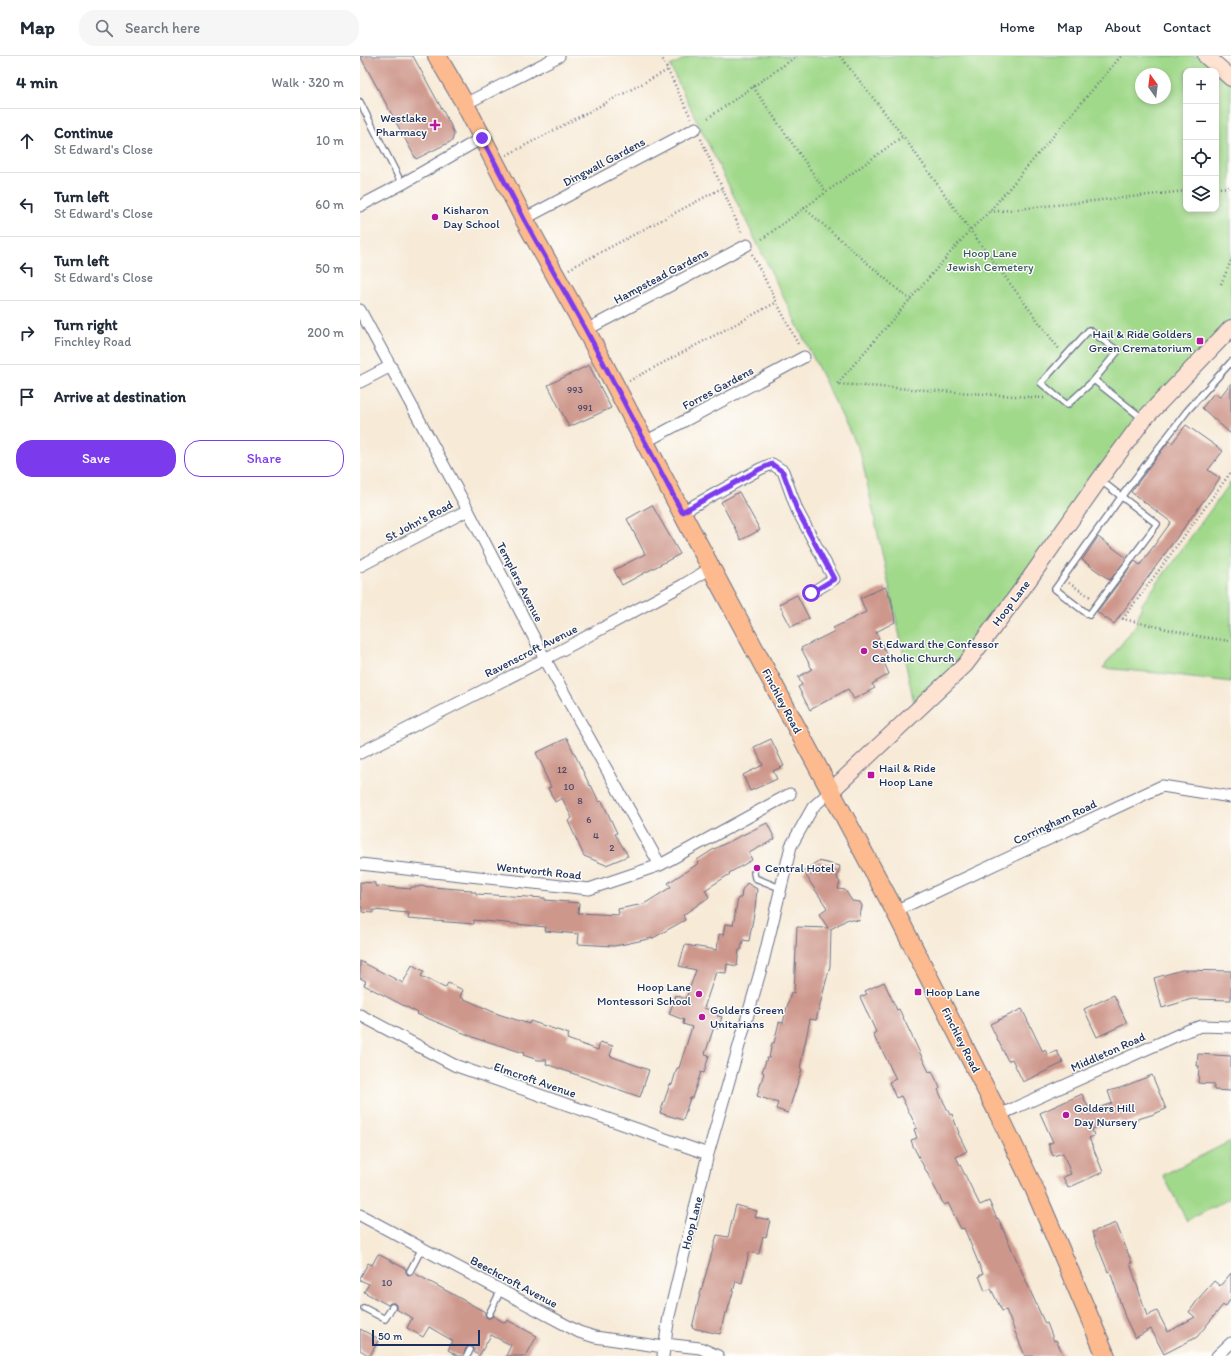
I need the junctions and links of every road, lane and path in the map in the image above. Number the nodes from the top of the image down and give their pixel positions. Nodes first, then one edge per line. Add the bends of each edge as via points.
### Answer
1 (437, 56) edge
2 (559, 56) edge
3 (661, 56) edge
4 (797, 56) edge
5 (840, 56) edge
6 (1121, 56) edge
7 (1206, 56) edge
8 (668, 70) junction
9 (1231, 78) edge
10 (753, 87) junction
11 (360, 102) edge
12 (465, 104) junction
13 (708, 118) dead end
14 (696, 128) junction
15 (903, 136) junction
16 (482, 138) junction
17 (495, 162) junction
18 (402, 184) junction
19 (1231, 187) edge
20 (722, 188) junction
21 (1219, 188) edge
22 (1183, 191) edge
23 (826, 192) junction
24 (360, 206) edge
25 (804, 208) junction
26 (989, 212) junction
27 (524, 219) junction
28 (970, 230) junction
29 (762, 239) dead end
30 (747, 245) junction
31 (1231, 261) edge
32 (556, 275) junction
33 (1221, 284) dead end
34 (910, 300) junction
35 (777, 302) junction
36 (360, 310) edge
37 (1231, 328) edge
38 (586, 330) junction
39 (804, 357) joint
40 (1065, 357) junction
41 (1231, 362) edge
42 (391, 366) junction
43 (1094, 380) junction
44 (360, 382) edge
45 (616, 388) junction
46 (1059, 399) junction
47 (1144, 419) junction
48 (645, 442) junction
49 (1231, 472) edge
50 (1100, 480) junction
51 (1121, 497) junction
52 (468, 510) junction
53 (682, 512) junction
54 (360, 566) edge
55 (711, 568) junction
56 (811, 593) dead end
57 (1119, 616) dead end
58 (1123, 619) junction
59 (1231, 641) edge
60 (545, 659) junction
61 (360, 753) edge
62 (831, 791) junction
63 (790, 794) dead end
64 (1231, 797) edge
65 (360, 864) edge
66 (660, 865) junction
67 (754, 873) dead end
68 (780, 888) junction
69 (895, 911) junction
70 (360, 1015) edge
71 (1231, 1027) edge
72 (999, 1115) junction
73 (708, 1154) junction
74 (360, 1215) edge
75 (422, 1248) junction
76 (410, 1271) dead end
77 (501, 1290) junction
78 (392, 1307) dead end
79 (364, 1308) dead end
80 (489, 1314) dead end
81 (1231, 1343) edge
82 (664, 1349) edge
83 (718, 1356) edge
84 (1106, 1356) edge
85 (1217, 1356) edge

1 - 12 main road, Finchley Road
2 - 12 street
3 - 8 path
4 - 10 path
5 - 15 path
6 - 26 path
7 - 9 street
8 - 14 path
8 - 17 path
10 - 13 path
10 - 23 path
11 - 18 lane
12 - 16 main road, Finchley Road
14 - 20 path
14 - 27 street, Dingwall Gardens
15 - 23 path
15 - 28 path
16 - 17 main road, Finchley Road
16 - 18 street
17 - 27 main road, Finchley Road
18 - 24 street
19 - 21 path
20 - 30 path
20 - 32 path
22 - 26 path
23 - 25 path
25 - 29 path
25 - 34 path
26 - 28 path
27 - 32 main road, Finchley Road
28 - 34 path
28 - 40 path
30 - 35 path
30 - 38 street, Hampstead Gardens
31 - 33 path
32 - 38 main road, Finchley Road
34 - 46 path via 837,384
35 - 39 path
35 - 45 path
36 - 42 street, Templars Avenue
37 - 47 street, Hoop Lane
38 - 45 main road, Finchley Road
39 - 48 street, Forres Gardens
40 - 43 lane via 1090,330 1118,351
40 - 46 lane via 1041,384
41 - 51 lane via 1187,411
42 - 44 street
42 - 52 street, Templars Avenue
43 - 46 lane via 1067,405
43 - 47 lane
45 - 48 main road, Finchley Road
47 - 50 street, Hoop Lane
48 - 53 main road, Finchley Road
49 - 58 path
50 - 51 lane
50 - 62 street, Hoop Lane via 964,665
51 - 51 lane via 1157,524 1089,615 1055,589
52 - 54 street, St John's Road
52 - 60 street, Templars Avenue
53 - 55 main road, Finchley Road
53 - 56 street via 772,464 783,472 797,510 834,579
55 - 60 street, Ravenscroft Avenue via 683,586
55 - 62 main road, Finchley Road
57 - 58 path
58 - 59 path
60 - 61 street, Ravenscroft Avenue
60 - 66 street, Templars Avenue
62 - 68 street, Hoop Lane via 813,806 790,846
62 - 69 main road, Finchley Road
63 - 66 street, Wentworth Road
64 - 69 street, Corringham Road via 1162,786
65 - 66 street, Wentworth Road via 589,889
67 - 68 lane via 755,878
68 - 73 street, Hoop Lane via 763,962
69 - 72 main road, Finchley Road
70 - 73 street, Elmcroft Avenue via 454,1065
71 - 72 street, Middleton Road via 1202,1026 1189,1030
72 - 84 main road, Finchley Road via 1034,1188
73 - 82 street, Hoop Lane via 669,1316
74 - 75 street, Beechcroft Avenue
75 - 76 lane
75 - 77 street, Beechcroft Avenue
77 - 80 lane
77 - 82 street, Beechcroft Avenue via 579,1332
78 - 79 lane via 385,1319
81 - 85 street
82 - 83 street, Beechcroft Avenue via 700,1348

